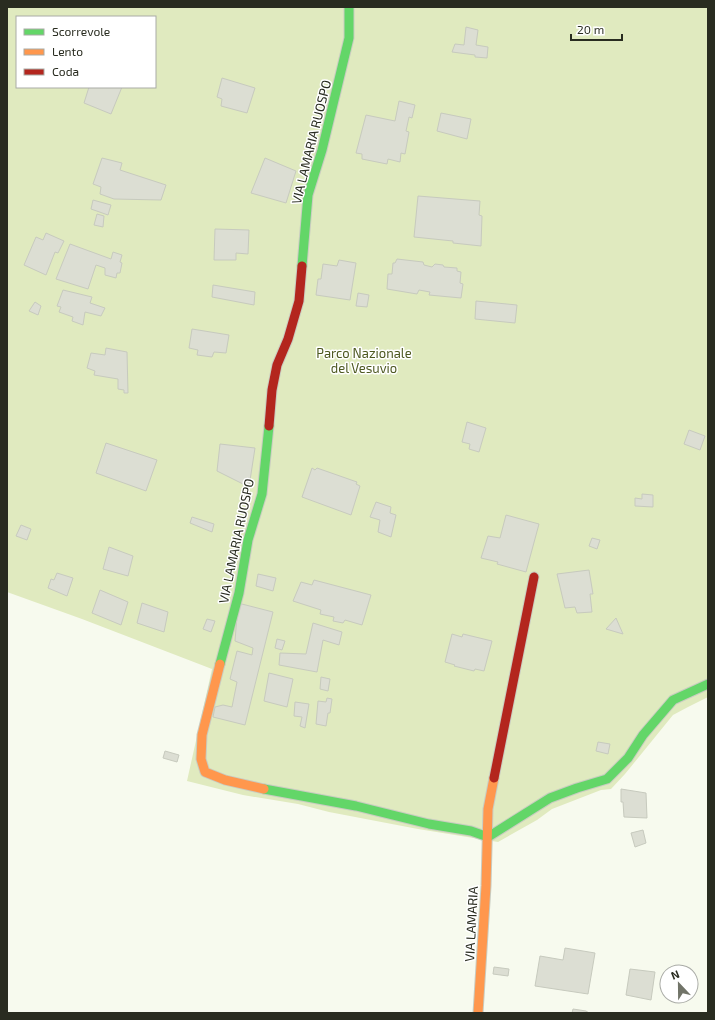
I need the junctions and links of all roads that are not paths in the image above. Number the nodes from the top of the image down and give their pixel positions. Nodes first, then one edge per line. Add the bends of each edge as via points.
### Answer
1 (349, 7) edge
2 (534, 577) dead end
3 (708, 684) edge
4 (488, 837) junction
5 (478, 1013) edge

1 - 4 street, VIA LAMARIA RUOSPO via 349,38 322,150 308,195 299,301 288,339 276,365 262,494 248,540 239,593 202,735 201,759 205,772 225,780 356,806
2 - 4 street, VIA LAMARIA via 488,810
3 - 4 street via 673,700 643,735 628,758 607,779 550,798
4 - 5 street, VIA LAMARIA

